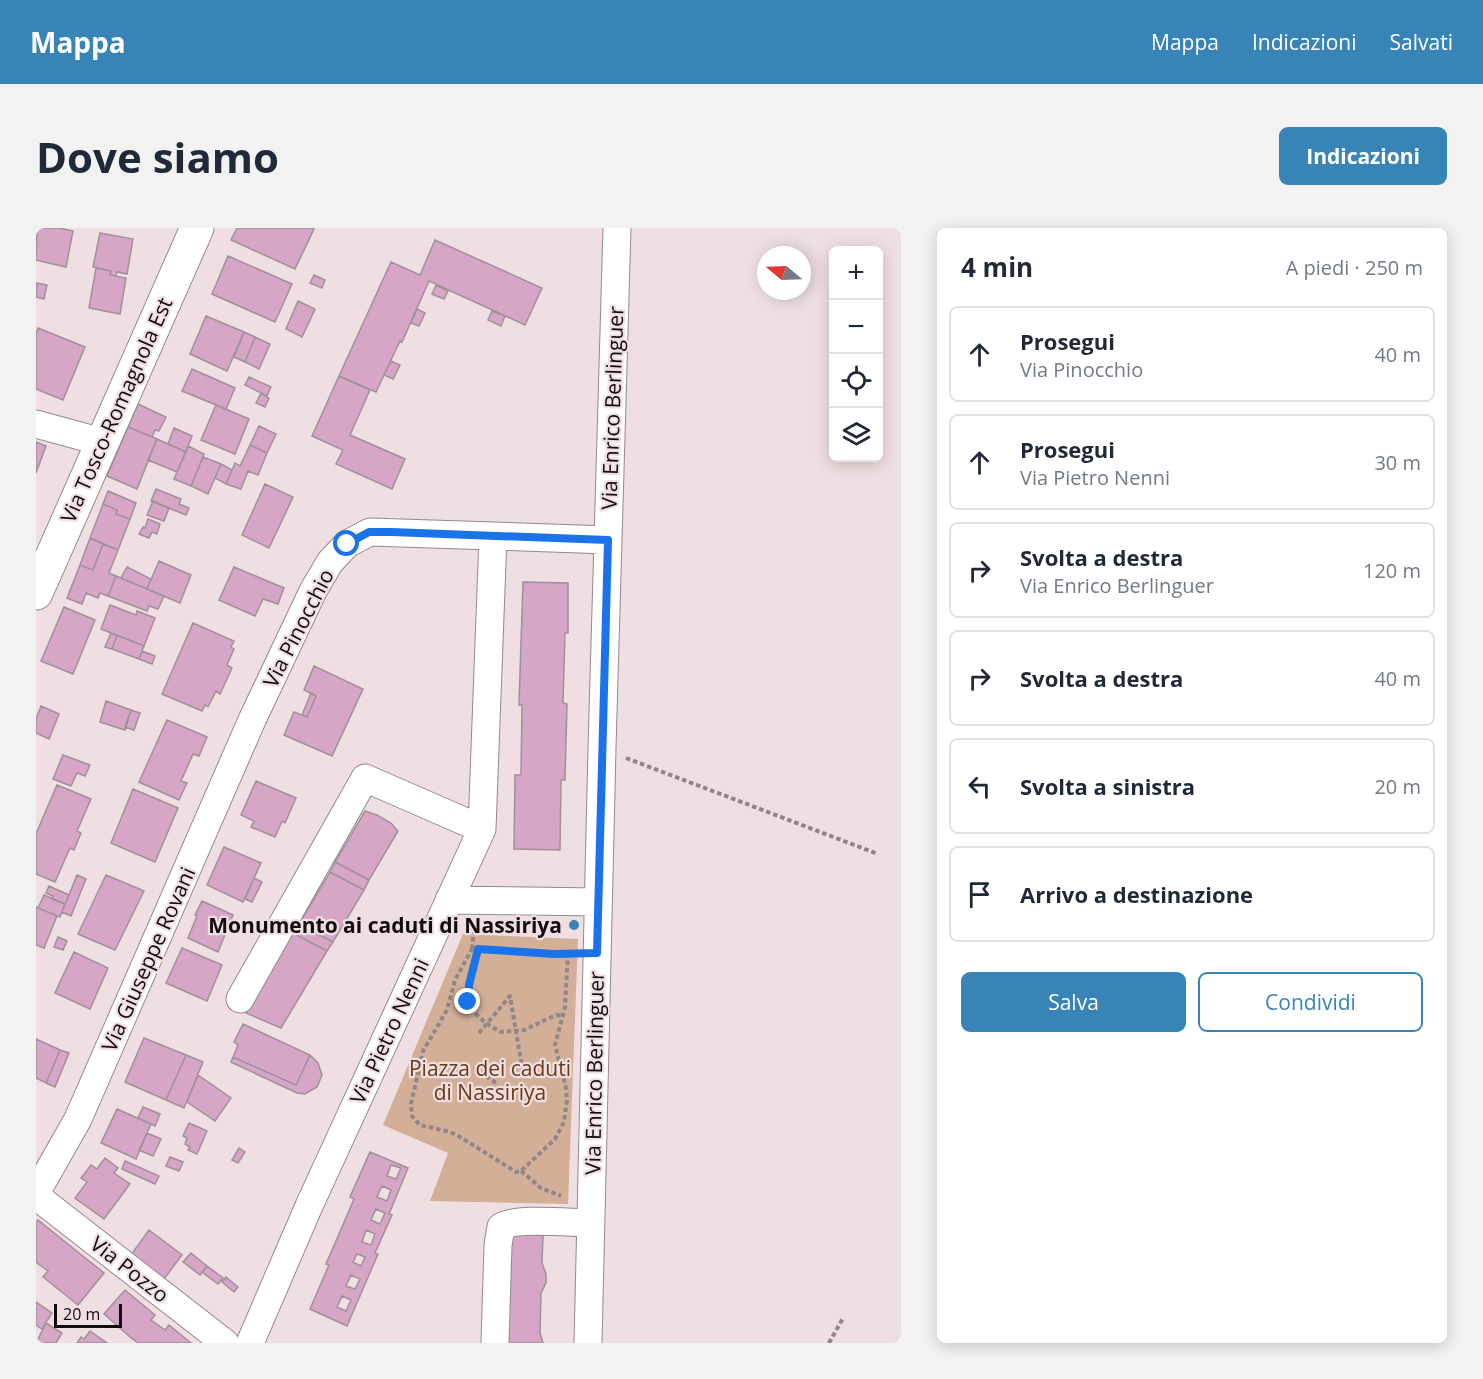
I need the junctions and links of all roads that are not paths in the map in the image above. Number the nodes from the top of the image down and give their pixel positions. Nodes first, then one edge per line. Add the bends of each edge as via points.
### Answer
1 (617, 228) edge
2 (192, 229) edge
3 (36, 424) edge
4 (102, 442) junction
5 (493, 536) junction
6 (608, 540) junction
7 (36, 593) edge
8 (252, 720) joint
9 (482, 829) junction
10 (449, 900) junction
11 (598, 902) junction
12 (240, 999) dead end
13 (36, 1194) edge
14 (591, 1211) junction
15 (225, 1343) edge
16 (250, 1343) edge
17 (495, 1343) edge
18 (588, 1343) edge

1 - 6 street, Via Enrico Berlinguer
2 - 4 main road, Via Tosco-Romagnola Est
3 - 4 street
4 - 7 main road, Via Tosco-Romagnola Est
5 - 6 street
5 - 8 street, Via Pinocchio via 369,532 347,544 330,562 313,591
5 - 9 street, Via Pietro Nenni
6 - 11 street, Via Enrico Berlinguer
8 - 13 street, Via Giuseppe Rovani via 78,1119
9 - 10 street, Via Pietro Nenni
9 - 12 street via 365,778
10 - 11 street
10 - 16 street, Via Pietro Nenni
11 - 14 street, Via Enrico Berlinguer
13 - 15 street, Via Pozzo
14 - 17 street via 507,1222 501,1227
14 - 18 street, Via Enrico Berlinguer

